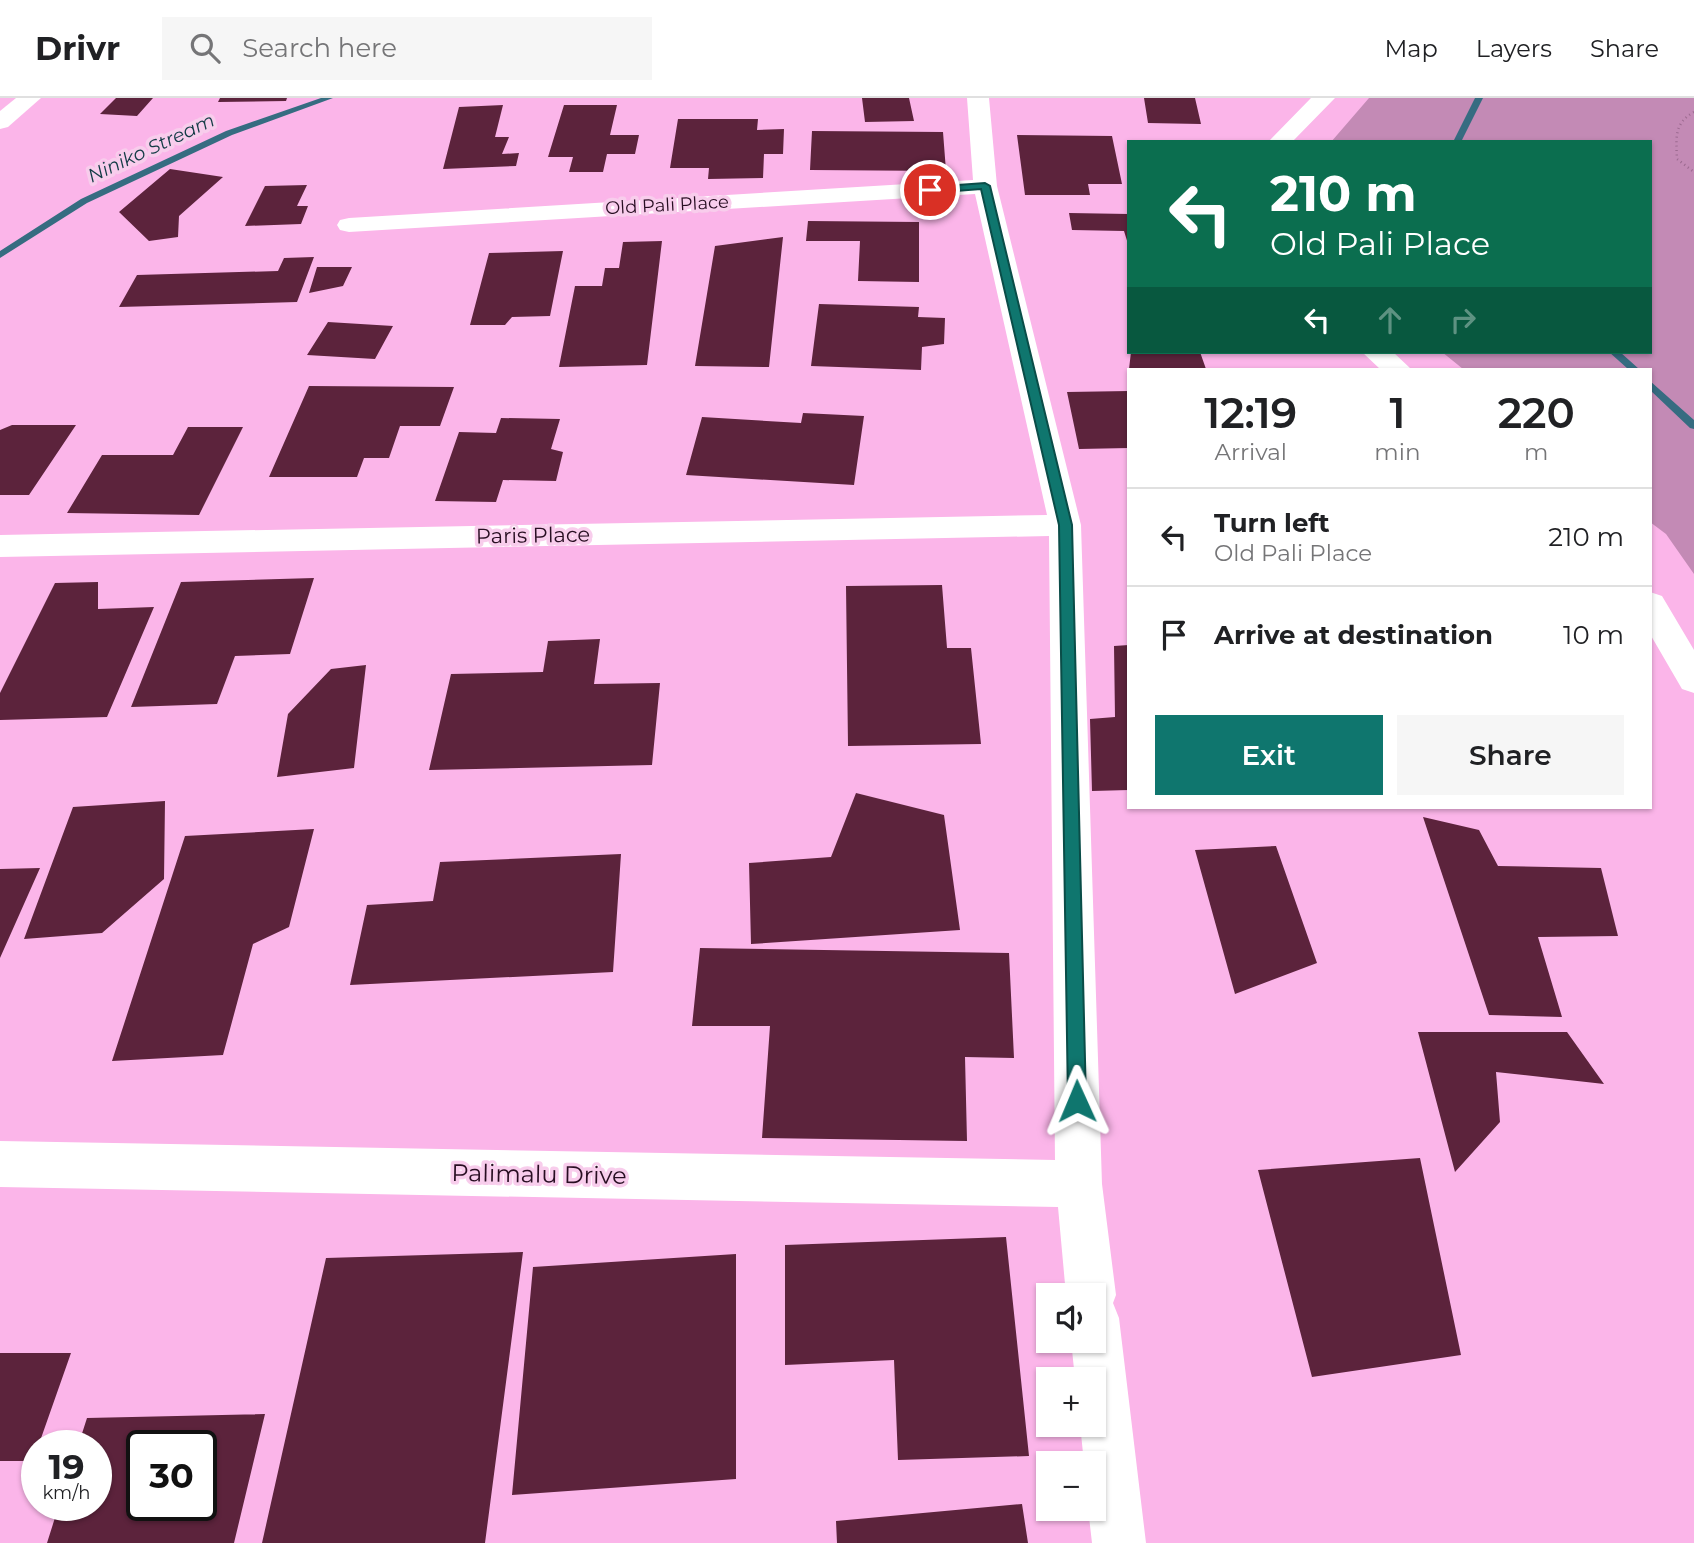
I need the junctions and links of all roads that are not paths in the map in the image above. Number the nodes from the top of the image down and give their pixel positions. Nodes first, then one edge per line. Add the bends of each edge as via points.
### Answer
1 (30, 98) edge
2 (978, 98) edge
3 (1324, 98) edge
4 (0, 122) edge
5 (1281, 140) edge
6 (985, 186) junction
7 (349, 225) dead end
8 (1378, 354) edge
9 (1396, 368) edge
10 (1065, 525) junction
11 (0, 546) edge
12 (1652, 607) edge
13 (1694, 680) edge
14 (0, 1164) edge
15 (1079, 1184) junction
16 (1090, 1283) edge
17 (1098, 1353) edge
18 (1119, 1543) edge

1 - 4 main road
2 - 6 main road
3 - 5 main road
6 - 7 main road, Old Pali Place
6 - 10 main road
8 - 9 main road
10 - 11 main road, Paris Place
10 - 15 main road
12 - 13 main road
14 - 15 main road, Palimalu Drive
15 - 16 main road
17 - 18 main road

